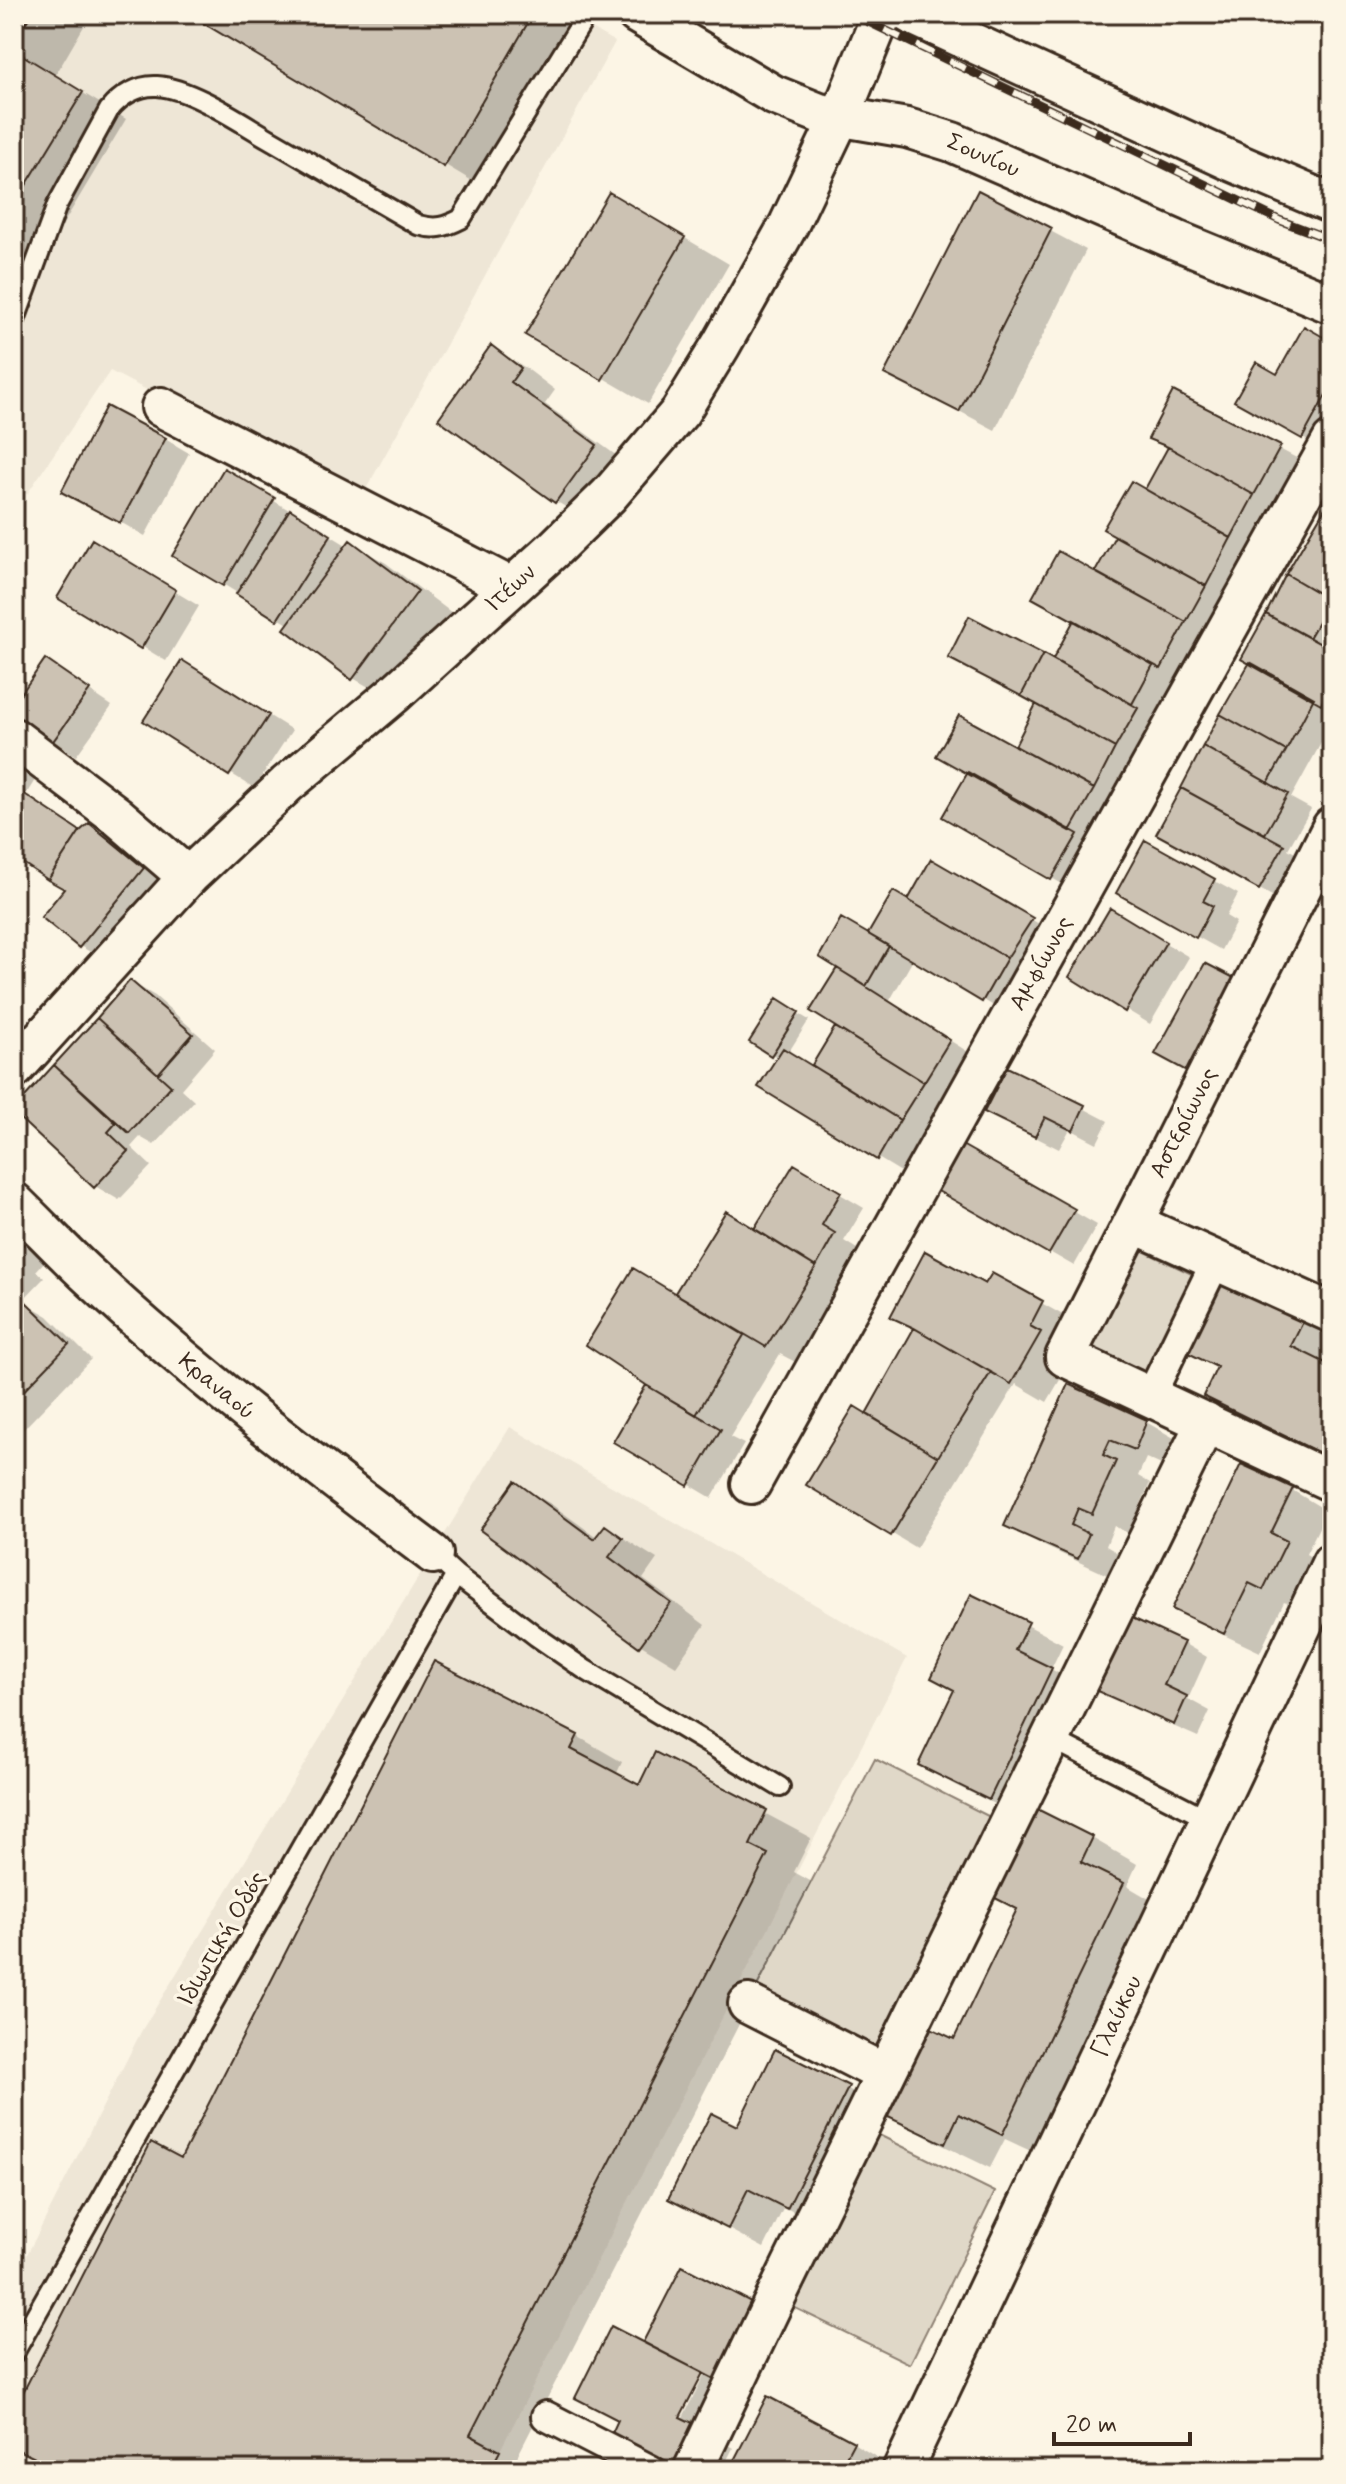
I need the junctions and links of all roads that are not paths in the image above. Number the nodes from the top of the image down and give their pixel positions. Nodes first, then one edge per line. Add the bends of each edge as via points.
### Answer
1 (587, 14) edge
2 (637, 14) edge
3 (882, 14) edge
4 (910, 14) edge
5 (840, 117) junction
6 (1332, 204) edge
7 (1332, 304) edge
8 (14, 323) edge
9 (161, 407) dead end
10 (1332, 441) edge
11 (511, 587) junction
12 (14, 738) edge
13 (1332, 827) edge
14 (188, 877) junction
15 (14, 1069) edge
16 (14, 1202) edge
17 (1133, 1223) junction
18 (1216, 1261) junction
19 (1332, 1313) edge
20 (1150, 1397) junction
21 (1206, 1422) junction
22 (1332, 1482) edge
23 (751, 1484) dead end
24 (1332, 1562) edge
25 (444, 1564) junction
26 (1050, 1738) junction
27 (780, 1787) dead end
28 (1210, 1820) junction
29 (748, 2004) dead end
30 (885, 2074) junction
31 (14, 2353) edge
32 (546, 2416) dead end
33 (651, 2470) edge
34 (693, 2470) edge
35 (902, 2470) edge

1 - 8 lane via 461,219 445,228 418,225 180,92 156,86 136,89 109,110 57,205
2 - 5 street, Σουνίου via 774,95
3 - 5 street, Ιτέων
4 - 6 street
5 - 7 street, Σουνίου via 952,142
5 - 11 street, Ιτέων via 789,224 680,412 609,495
9 - 11 street
10 - 23 street, Αμφίωνος
11 - 14 street, Ιτέων
12 - 14 street
13 - 17 street, Αστερίωνος
14 - 15 street, Ιτέων
16 - 25 street, Κραναού via 135,1317
17 - 18 street
17 - 20 street, Αστερίωνος via 1065,1357
18 - 19 street
18 - 20 street
20 - 21 street
21 - 22 street
21 - 26 street
24 - 28 street, Γλαύκου
25 - 27 lane via 584,1669
25 - 31 lane, Ιδιωτική Οδός
26 - 28 lane
26 - 30 street
28 - 35 street, Γλαύκου
29 - 30 street
30 - 34 street
32 - 33 street

